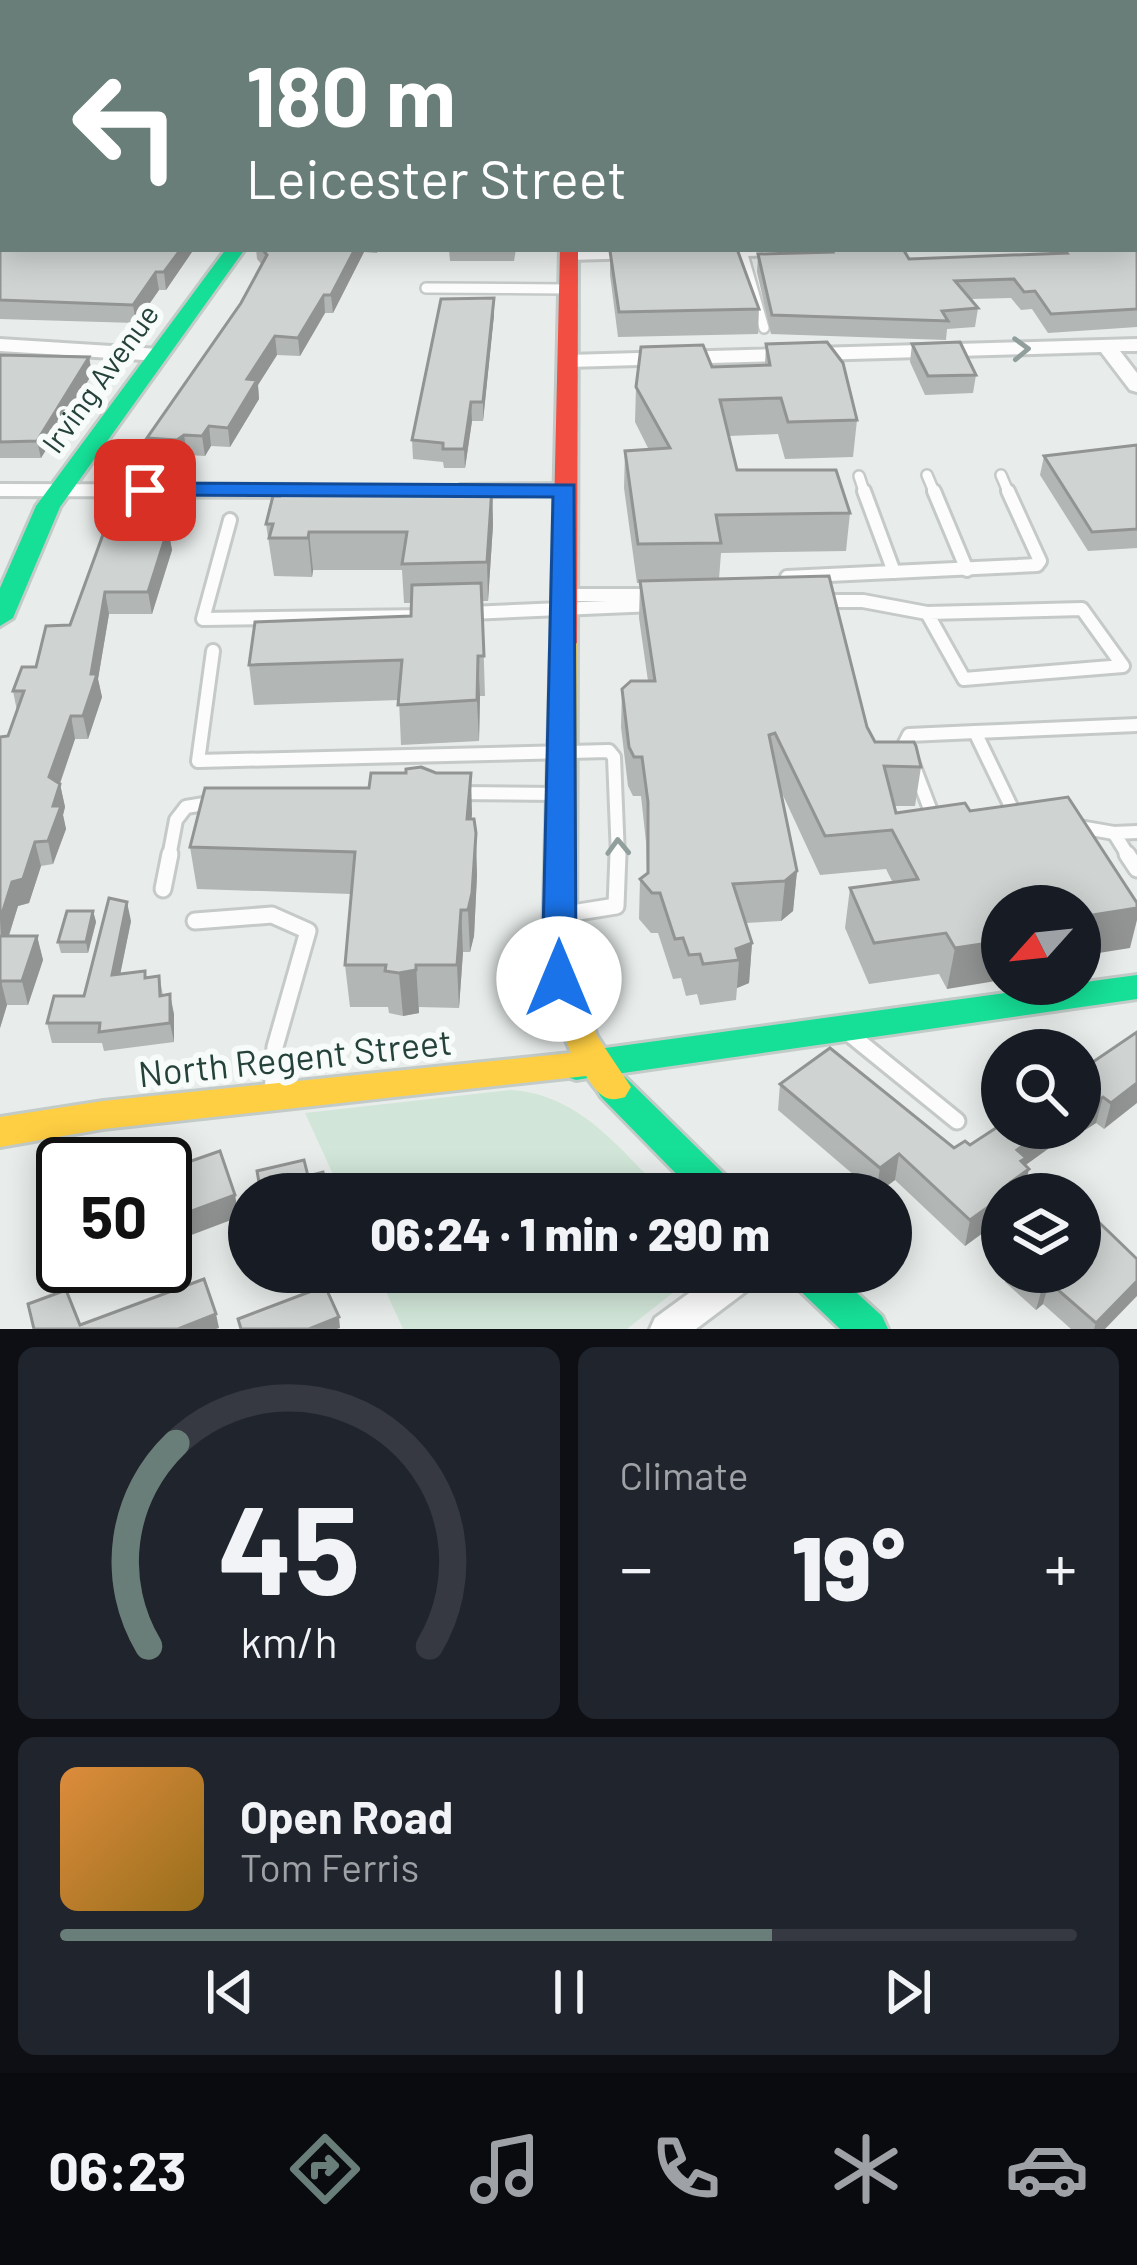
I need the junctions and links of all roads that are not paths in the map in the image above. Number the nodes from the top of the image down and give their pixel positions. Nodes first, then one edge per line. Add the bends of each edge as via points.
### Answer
1 (234, 252) edge
2 (568, 252) edge
3 (709, 252) edge
4 (742, 252) edge
5 (655, 253) edge
6 (676, 253) edge
7 (426, 288) dead end
8 (568, 289) junction
9 (764, 328) edge
10 (0, 345) edge
11 (1137, 345) edge
12 (1106, 346) junction
13 (159, 355) junction
14 (568, 361) junction
15 (1137, 386) edge
16 (927, 475) dead end
17 (1001, 475) dead end
18 (860, 476) dead end
19 (0, 490) edge
20 (565, 490) junction
21 (59, 491) junction
22 (329, 491) edge
23 (445, 491) edge
24 (230, 520) dead end
25 (967, 570) junction
26 (895, 572) junction
27 (779, 578) edge
28 (661, 600) edge
29 (562, 601) junction
30 (801, 602) edge
31 (927, 613) junction
32 (0, 618) edge
33 (213, 651) dead end
34 (1137, 725) edge
35 (975, 732) junction
36 (559, 751) junction
37 (442, 793) edge
38 (559, 794) junction
39 (242, 801) edge
40 (1020, 825) junction
41 (1039, 825) edge
42 (998, 826) edge
43 (1059, 826) edge
44 (954, 828) edge
45 (1137, 832) edge
46 (1114, 833) junction
47 (1137, 869) edge
48 (163, 889) dead end
49 (559, 914) junction
50 (195, 921) dead end
51 (1137, 987) edge
52 (846, 1030) junction
53 (599, 1062) junction
54 (272, 1096) junction
55 (957, 1121) dead end
56 (0, 1132) edge
57 (696, 1173) edge
58 (717, 1293) edge
59 (829, 1293) edge
60 (668, 1329) edge
61 (868, 1329) edge

1 - 13 street, Irving Avenue
2 - 5 street
2 - 8 street
3 - 6 street
4 - 9 lane
7 - 8 lane
8 - 14 street
10 - 13 street
11 - 12 street
14 -> 12 street
12 - 15 street
13 - 21 street, Irving Avenue
14 - 20 street
16 - 25 lane
17 - 25 lane via 1040,561
18 - 26 lane
19 - 21 street
20 - 23 street
20 - 29 street
21 - 22 street
21 - 32 street, Irving Avenue
24 - 29 lane via 203,619 428,616
25 - 26 lane
26 - 27 lane
28 - 29 lane
29 - 36 street
30 - 31 lane via 862,601
31 - 31 lane via 964,679 1123,667 1082,609
33 - 36 lane via 198,761
34 - 35 lane
35 - 40 lane
35 - 44 lane via 909,736 905,743 936,823
36 - 38 street
49 -> 36 lane via 616,906 620,891 614,757 602,749
37 - 38 lane
38 - 49 street
39 - 48 lane via 186,807 176,820
40 - 41 lane
40 - 42 lane
43 - 46 lane
45 - 46 lane
46 - 47 lane
49 - 53 street via 566,1022
50 - 54 lane via 285,916 308,931 275,1048
51 - 52 street, North Regent Street
52 - 53 street, North Regent Street
52 - 55 lane
53 - 54 street, North Regent Street
53 - 57 street via 640,1123
54 - 56 street, North Regent Street
58 - 60 street
59 - 61 street

